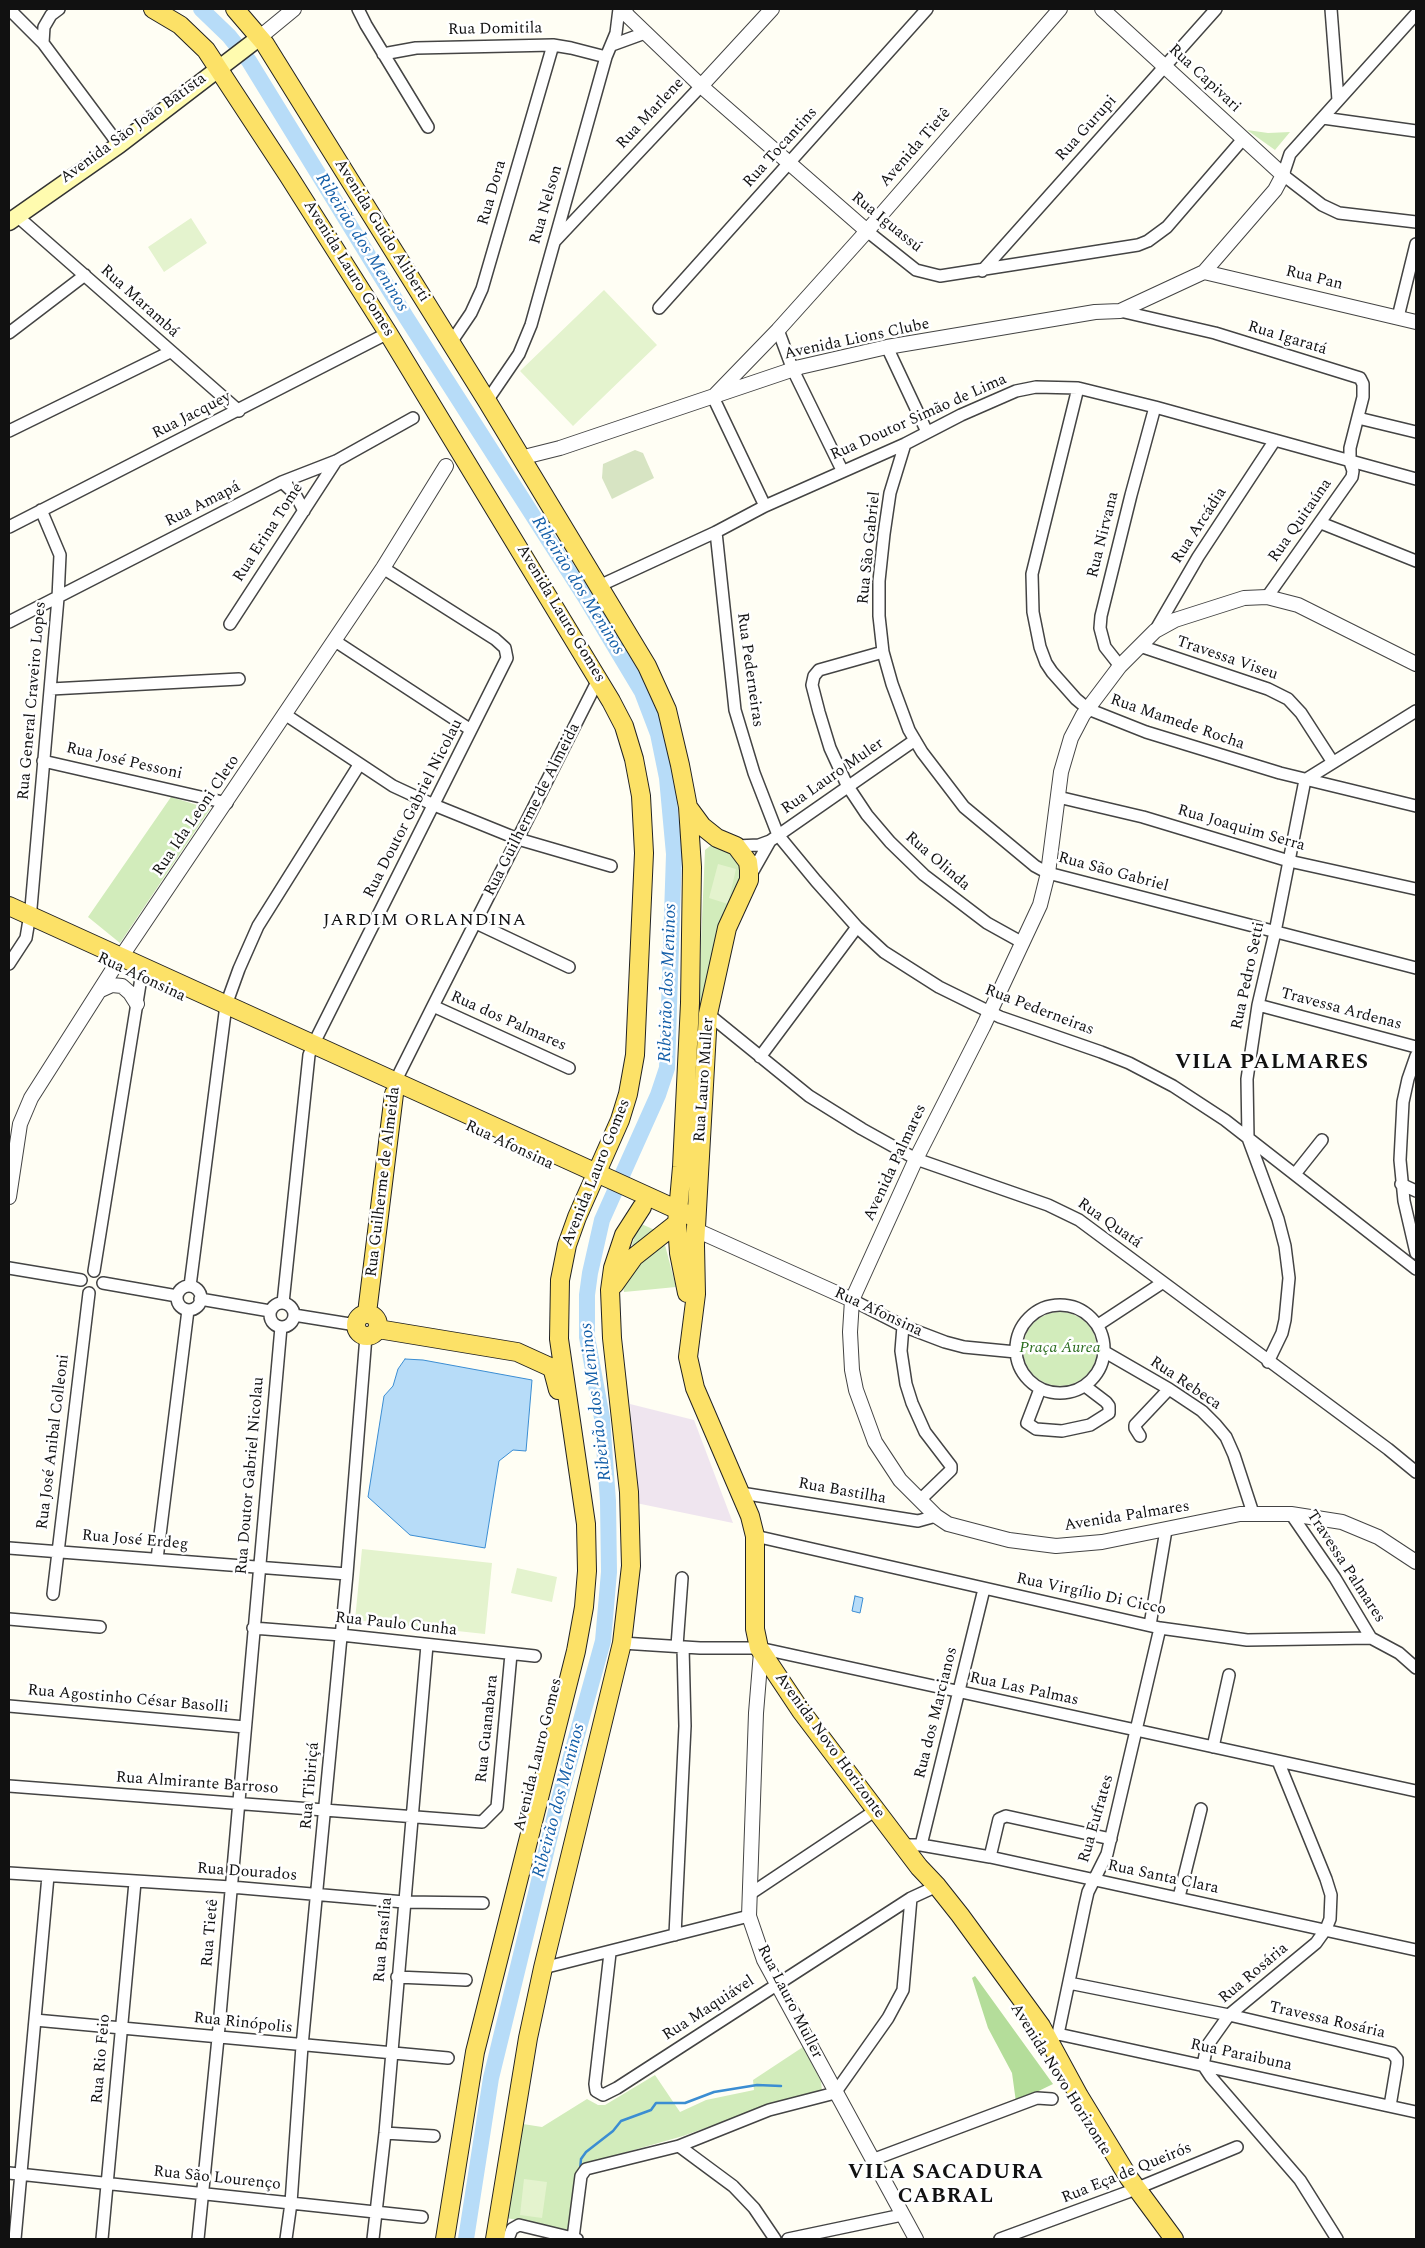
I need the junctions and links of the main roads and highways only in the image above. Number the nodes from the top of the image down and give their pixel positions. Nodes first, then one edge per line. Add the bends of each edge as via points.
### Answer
1 (153, 9) edge
2 (235, 9) edge
3 (256, 40) junction
4 (221, 65) junction
5 (13, 219) edge
6 (688, 807) junction
7 (718, 838) junction
8 (692, 867) junction
9 (9, 906) edge
10 (9, 918) edge
11 (28, 922) junction
12 (119, 962) junction
13 (226, 1011) junction
14 (394, 1088) junction
15 (682, 1167) junction
16 (598, 1181) junction
17 (639, 1200) junction
18 (678, 1217) junction
19 (696, 1224) junction
20 (610, 1290) junction
21 (558, 1315) junction
22 (689, 1344) junction
23 (517, 1352) junction
24 (760, 1650) joint
25 (933, 1888) junction
26 (1132, 2190) junction
27 (435, 2239) edge
28 (445, 2239) edge
29 (495, 2239) edge
30 (1174, 2239) edge

1 - 4 main road, Avenida Lauro Gomes via 180,25
2 - 3 main road, Avenida Guido Aliberti
3 - 4 main road, Avenida São João Batista
3 - 6 main road, Avenida Guido Aliberti via 487,400 647,666 667,710
4 - 5 main road, Avenida São João Batista via 119,145
4 - 16 main road, Avenida Lauro Gomes via 599,678 624,726 641,796 644,854 636,1055 628,1094
6 - 7 main road via 702,826
6 - 8 main road, Rua Lauro Muller
7 - 8 main road via 700,848
7 - 19 main road, Rua Lauro Muller via 736,846 748,862 749,880 727,928 708,1014
8 - 15 main road, Rua Lauro Muller via 690,1003
9 - 11 main road, Rua Afonsina
10 - 11 main road, Rua Afonsina
11 - 12 main road, Rua Afonsina
12 - 13 main road, Rua Afonsina
12 - 13 main road, Rua Afonsina via 141,978
13 - 14 main road, Rua Afonsina
14 - 16 main road, Rua Afonsina
14 - 23 main road, Rua Guilherme de Almeida via 367,1326
15 - 17 main road via 671,1187
15 - 18 main road, Rua Lauro Muller
16 - 17 main road, Rua Afonsina
16 - 21 main road, Avenida Lauro Gomes via 565,1254
17 - 18 main road, Rua Afonsina
17 - 20 main road via 620,1246
18 - 19 main road, Rua Afonsina
18 - 20 main road via 634,1257
18 - 22 main road, Rua Lauro Muller via 687,1289
19 - 22 main road, Rua Lauro Muller via 696,1294
20 - 29 main road via 612,1338 629,1492 631,1566 622,1643 528,2038
21 - 23 main road, Avenida Lauro Gomes via 546,1346 541,1350
21 - 28 main road, Avenida Lauro Gomes via 586,1524 584,1608 475,2052
22 - 24 main road, Rua Lauro Muller via 688,1357 695,1388 741,1493 755,1536 755,1629
23 - 27 main road, Avenida Lauro Gomes via 550,1367 557,1385 576,1522 576,1587 566,1649 465,2051
24 - 25 main road, Avenida Novo Horizonte via 801,1711
25 - 26 main road, Avenida Novo Horizonte via 1029,2026
25 - 26 main road, Avenida Novo Horizonte via 1053,2037
26 - 30 main road, Avenida Novo Horizonte

